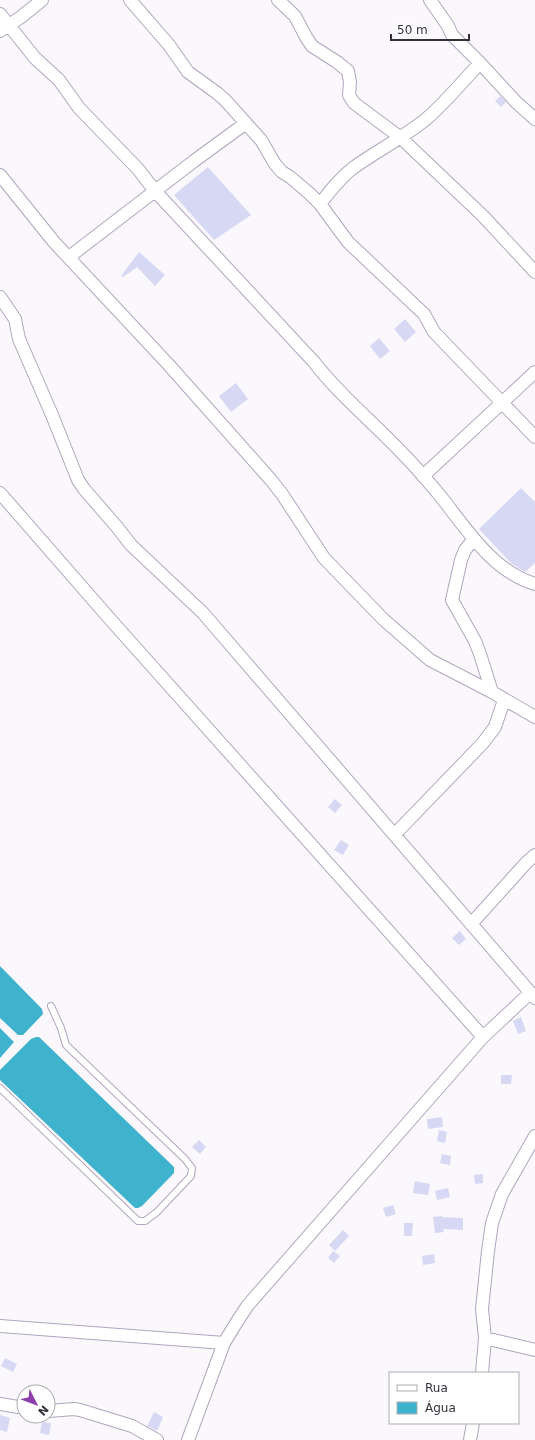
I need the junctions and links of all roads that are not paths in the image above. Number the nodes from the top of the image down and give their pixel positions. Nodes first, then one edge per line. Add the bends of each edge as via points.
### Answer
1 (42, 0) edge
2 (130, 0) edge
3 (278, 0) edge
4 (430, 0) edge
5 (0, 14) edge
6 (4, 28) edge
7 (480, 63) junction
8 (535, 120) edge
9 (246, 123) junction
10 (401, 138) junction
11 (0, 175) edge
12 (155, 191) junction
13 (320, 204) junction
14 (69, 257) junction
15 (535, 272) edge
16 (0, 297) edge
17 (535, 372) edge
18 (503, 402) junction
19 (535, 437) edge
20 (424, 476) junction
21 (0, 493) edge
22 (474, 539) junction
23 (535, 584) edge
24 (492, 692) junction
25 (504, 700) junction
26 (535, 717) edge
27 (395, 834) junction
28 (535, 855) edge
29 (471, 924) junction
30 (532, 995) edge
31 (50, 1006) dead end
32 (483, 1037) junction
33 (0, 1088) edge
34 (535, 1136) edge
35 (0, 1326) edge
36 (485, 1338) junction
37 (224, 1343) junction
38 (535, 1350) edge
39 (482, 1372) edge
40 (0, 1404) edge
41 (16, 1407) edge
42 (56, 1410) edge
43 (473, 1424) edge
44 (157, 1440) edge
45 (188, 1440) edge
46 (470, 1440) edge

1 - 6 street
2 - 9 street via 169,45 188,72 217,93
3 - 10 street via 295,16 312,46 348,71 349,95 354,103
4 - 7 street via 452,35
5 - 6 street
6 - 12 street via 59,80 76,104 138,169
7 - 8 street
7 - 10 street via 425,120
9 - 12 street
9 - 13 street via 261,140 282,172
10 - 13 street via 353,168 331,189
10 - 15 street via 483,216
11 - 14 street
12 - 14 street
12 - 20 street via 330,382
13 - 18 street via 348,242 428,318 434,332
14 - 24 street via 271,480 330,565 383,619 430,660
16 - 27 street via 15,319 19,339 84,489 130,545 203,613
17 - 18 street
18 - 19 street
18 - 20 street
20 - 22 street
21 - 32 street
22 - 23 street via 506,571 523,581
22 - 24 street via 461,560 452,600 475,641
24 - 25 street
25 - 26 street
25 - 27 street via 495,727 482,744
27 - 29 street
28 - 29 street
29 - 30 street
30 - 32 street
31 - 33 lane via 66,1045 185,1159 192,1168 191,1176 157,1212 145,1221 138,1222
32 - 37 street via 248,1305
34 - 36 street via 502,1194 492,1223 482,1309
35 - 37 street
36 - 38 street
36 - 39 street
37 - 45 street
40 - 41 street
42 - 44 street via 80,1410 132,1426
43 - 46 street

